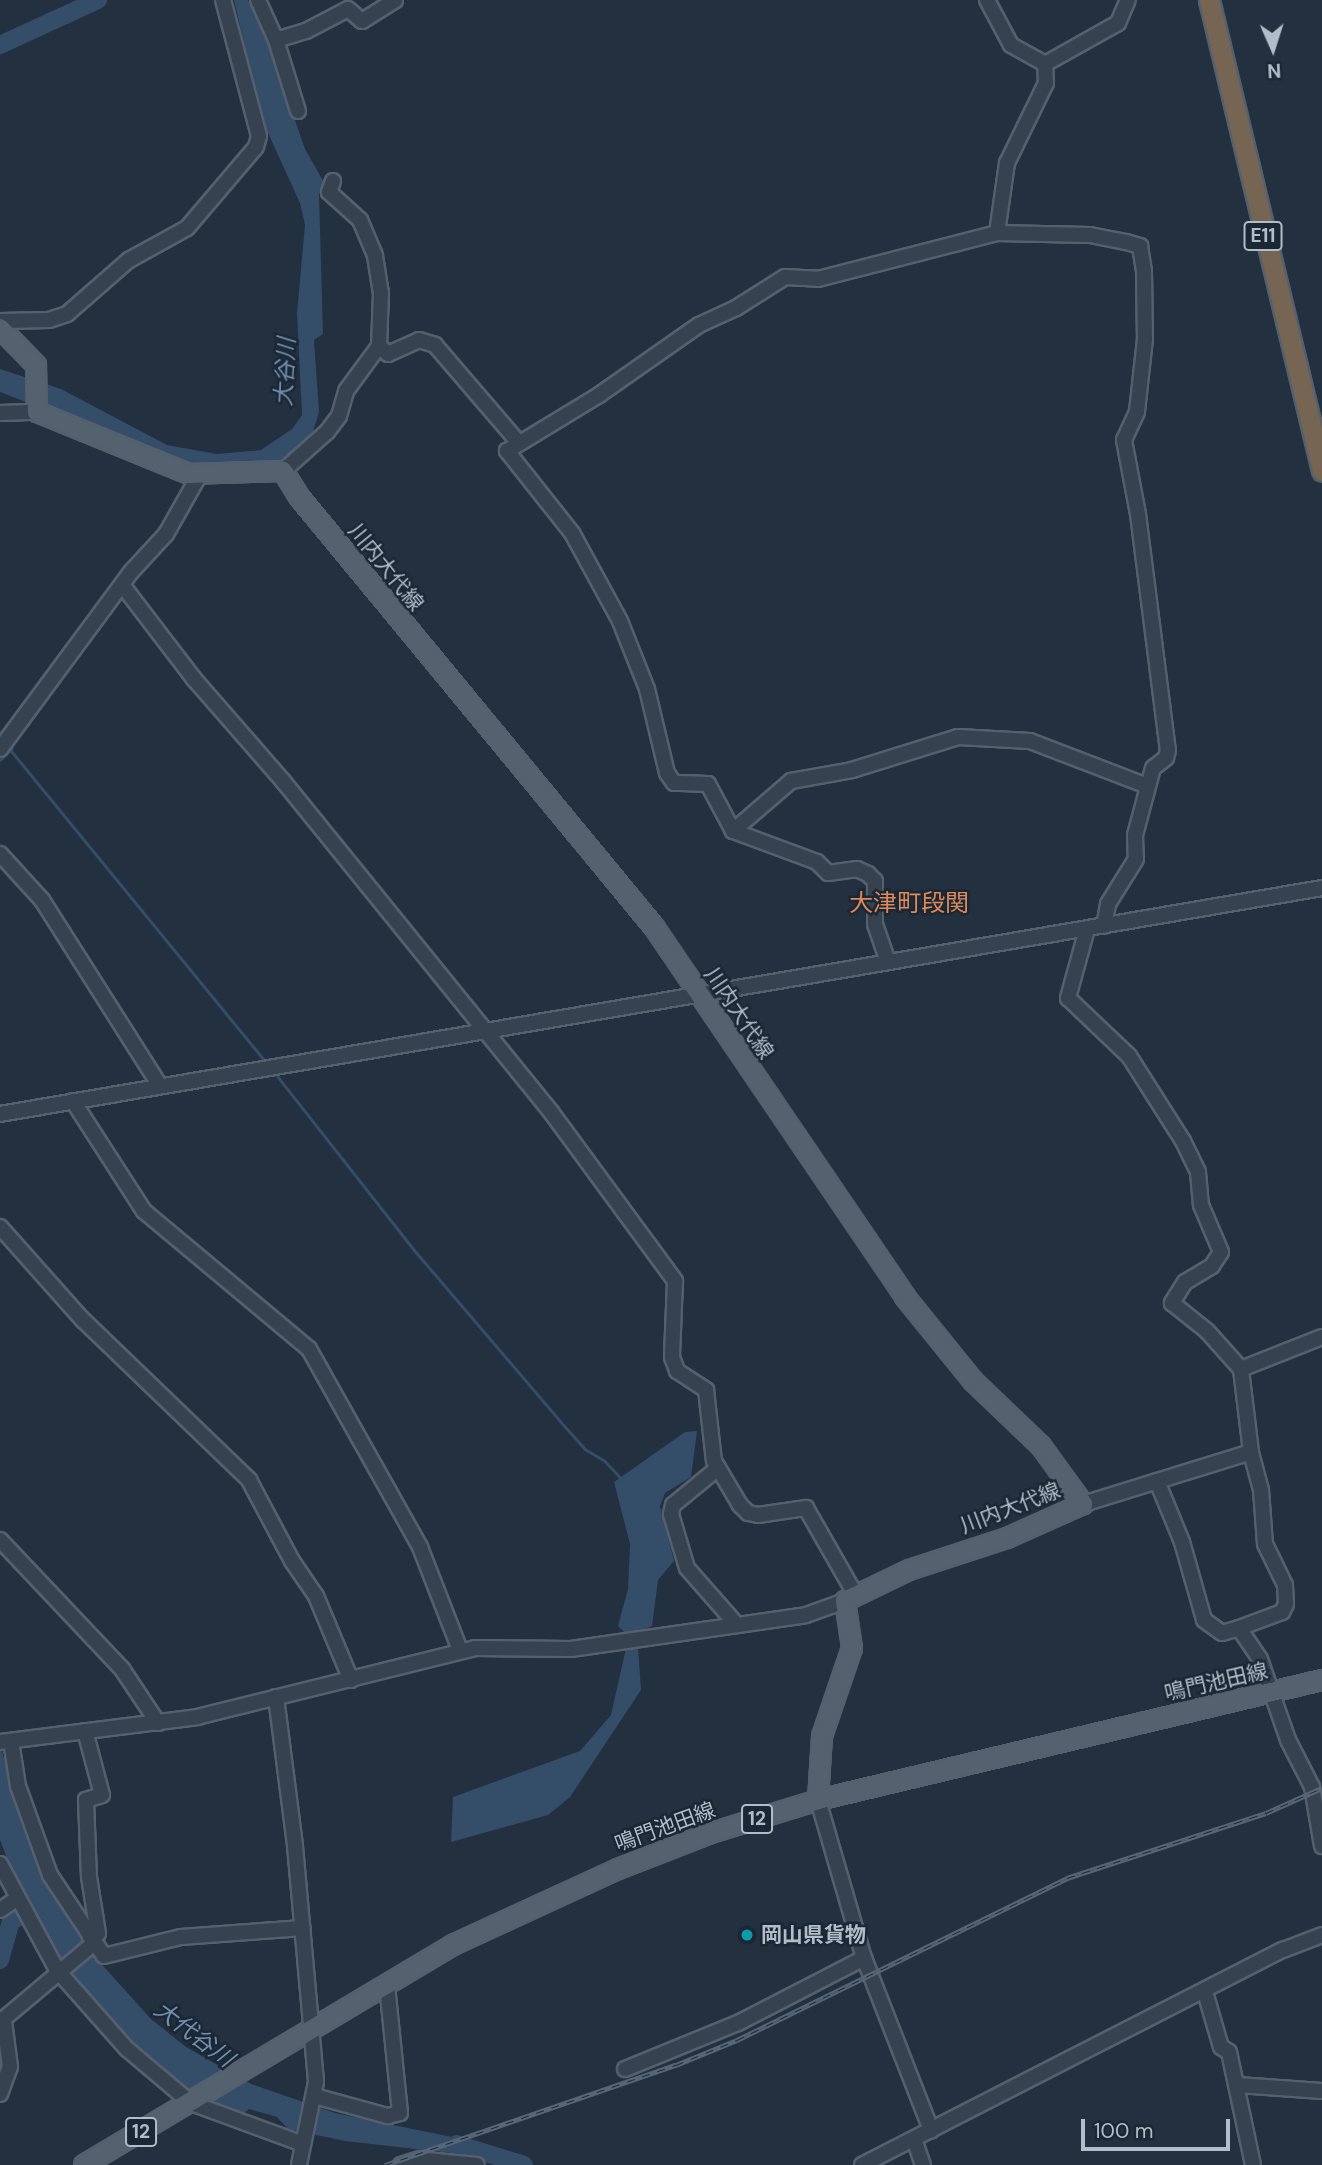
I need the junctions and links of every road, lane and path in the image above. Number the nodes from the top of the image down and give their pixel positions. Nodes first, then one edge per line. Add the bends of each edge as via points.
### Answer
1 (223, 0) edge
2 (258, 0) edge
3 (395, 0) edge
4 (987, 0) edge
5 (1128, 0) edge
6 (1209, 0) edge
7 (276, 40) junction
8 (1045, 65) junction
9 (298, 111) dead end
10 (333, 181) dead end
11 (997, 233) junction
12 (0, 321) edge
13 (0, 328) edge
14 (379, 346) junction
15 (36, 409) junction
16 (0, 413) edge
17 (518, 442) junction
18 (289, 467) junction
19 (1322, 471) edge
20 (200, 474) junction
21 (122, 586) junction
22 (0, 749) edge
23 (1147, 786) junction
24 (733, 831) junction
25 (0, 854) edge
26 (1322, 888) edge
27 (1104, 926) junction
28 (1087, 929) junction
29 (887, 962) junction
30 (698, 994) junction
31 (485, 1031) junction
32 (160, 1086) junction
33 (73, 1101) junction
34 (0, 1114) edge
35 (0, 1227) edge
36 (1322, 1337) edge
37 (1241, 1369) junction
38 (1251, 1452) junction
39 (718, 1468) junction
40 (1157, 1481) junction
41 (1083, 1504) junction
42 (0, 1540) edge
43 (850, 1597) junction
44 (736, 1624) junction
45 (1239, 1628) junction
46 (460, 1650) junction
47 (351, 1679) junction
48 (1322, 1680) edge
49 (1271, 1692) junction
50 (276, 1697) junction
51 (158, 1723) junction
52 (85, 1731) junction
53 (4, 1741) edge
54 (818, 1800) junction
55 (1322, 1846) edge
56 (0, 1864) edge
57 (0, 1909) edge
58 (21, 1909) junction
59 (303, 1928) junction
60 (1322, 1936) edge
61 (92, 1942) junction
62 (864, 1958) junction
63 (59, 1969) junction
64 (387, 1984) junction
65 (1205, 1992) junction
66 (2, 2022) edge
67 (311, 2029) junction
68 (625, 2068) dead end
69 (1238, 2085) junction
70 (1322, 2091) edge
71 (0, 2094) edge
72 (316, 2098) junction
73 (194, 2101) junction
74 (932, 2130) junction
75 (914, 2139) junction
76 (303, 2143) junction
77 (428, 2162) edge
78 (84, 2165) edge
79 (299, 2165) edge
80 (401, 2165) edge
81 (477, 2165) edge
82 (862, 2165) edge
83 (923, 2165) edge
84 (1254, 2165) edge

1 - 12 street via 259,136 256,147 187,228 129,260 67,314 49,320
2 - 7 street
3 - 7 street via 362,21 348,9 306,31
4 - 8 street via 1011,45
5 - 8 street via 1118,23
6 - 19 highway, E11
7 - 9 street
8 - 11 street via 1046,83 1007,163
10 - 14 street via 329,192 335,202 360,220 371,242 381,292
11 - 17 street via 818,279 785,277 736,308 699,324 599,395
11 - 23 street via 1090,236 1140,246 1144,339 1137,412 1124,440 1168,750 1166,758 1153,768
13 - 15 main road via 36,365
14 - 17 street via 388,354 419,340 435,345
14 - 18 street via 346,391 339,416
15 - 16 street
15 - 20 main road via 164,466
17 - 24 street via 507,451 572,533 620,621 647,689 667,773 683,786 708,784
18 - 20 main road
18 - 30 main road, 川内大代線 via 300,498 653,928
20 - 21 street via 166,534
21 - 22 street
21 - 31 street
23 - 24 street via 1030,741 958,737 852,770 791,781
23 - 27 street via 1135,835 1136,859 1108,904
24 - 29 street via 817,862 828,873 857,869 868,874 875,881 875,924
25 - 32 street via 42,900
26 - 27 street
27 - 28 street
28 - 29 street
28 - 37 street via 1068,998 1129,1056 1184,1142 1198,1172 1203,1212 1221,1252 1212,1265 1185,1282 1172,1303 1207,1331
29 - 30 street
30 - 31 street
30 - 41 main road, 川内大代線 via 905,1297 973,1381 1041,1446
31 - 32 street
31 - 39 street via 551,1112 675,1281 672,1357 677,1370 706,1390 711,1447
32 - 33 street
33 - 34 street
33 - 46 street via 144,1211 299,1340 350,1415 420,1547
35 - 47 street via 83,1320 249,1480 316,1596
36 - 37 street
37 - 38 street
38 - 40 street
38 - 45 street via 1261,1490 1265,1544 1286,1585 1286,1604 1282,1612
39 - 43 street via 747,1513 786,1508 810,1512
39 - 44 street via 673,1505 671,1514 687,1568
40 - 41 street
40 - 45 street via 1182,1542 1204,1620 1222,1633
41 - 43 main road, 川内大代線
42 - 51 street via 122,1669
43 - 44 street via 806,1615
43 - 54 main road via 852,1648 822,1736
44 - 46 street via 571,1649
45 - 49 street via 1260,1660
46 - 47 street
47 - 50 street
48 - 49 main road, 鳴門池田線 / 12
49 - 54 main road, 鳴門池田線 / 12
49 - 55 street via 1312,1787
50 - 51 street
50 - 59 street
51 - 52 street
52 - 53 street
52 - 61 street via 102,1795 86,1800 89,1877 98,1933
53 - 61 street via 50,1875
54 - 62 street
54 - 64 main road, 鳴門池田線 / 12 via 711,1833 618,1869 455,1944
56 - 58 street
57 - 58 street
58 - 63 street
59 - 61 street via 181,1937 104,1956
59 - 67 street
60 - 65 street via 1300,1942
61 - 63 street
62 - 68 street via 738,2024
62 - 74 street
63 - 66 street
63 - 73 street via 127,2049
64 - 67 main road, 鳴門池田線 / 12
64 - 72 street via 400,2113 388,2116
65 - 69 street
65 - 74 street
66 - 71 street via 10,2067
67 - 72 street
67 - 73 main road, 鳴門池田線 / 12
69 - 70 street
69 - 84 street
72 - 76 street
73 - 76 street
73 - 78 main road, 鳴門池田線 / 12
74 - 75 street
75 - 82 street
75 - 83 street
76 - 79 street
77 - 80 street
77 - 81 street

